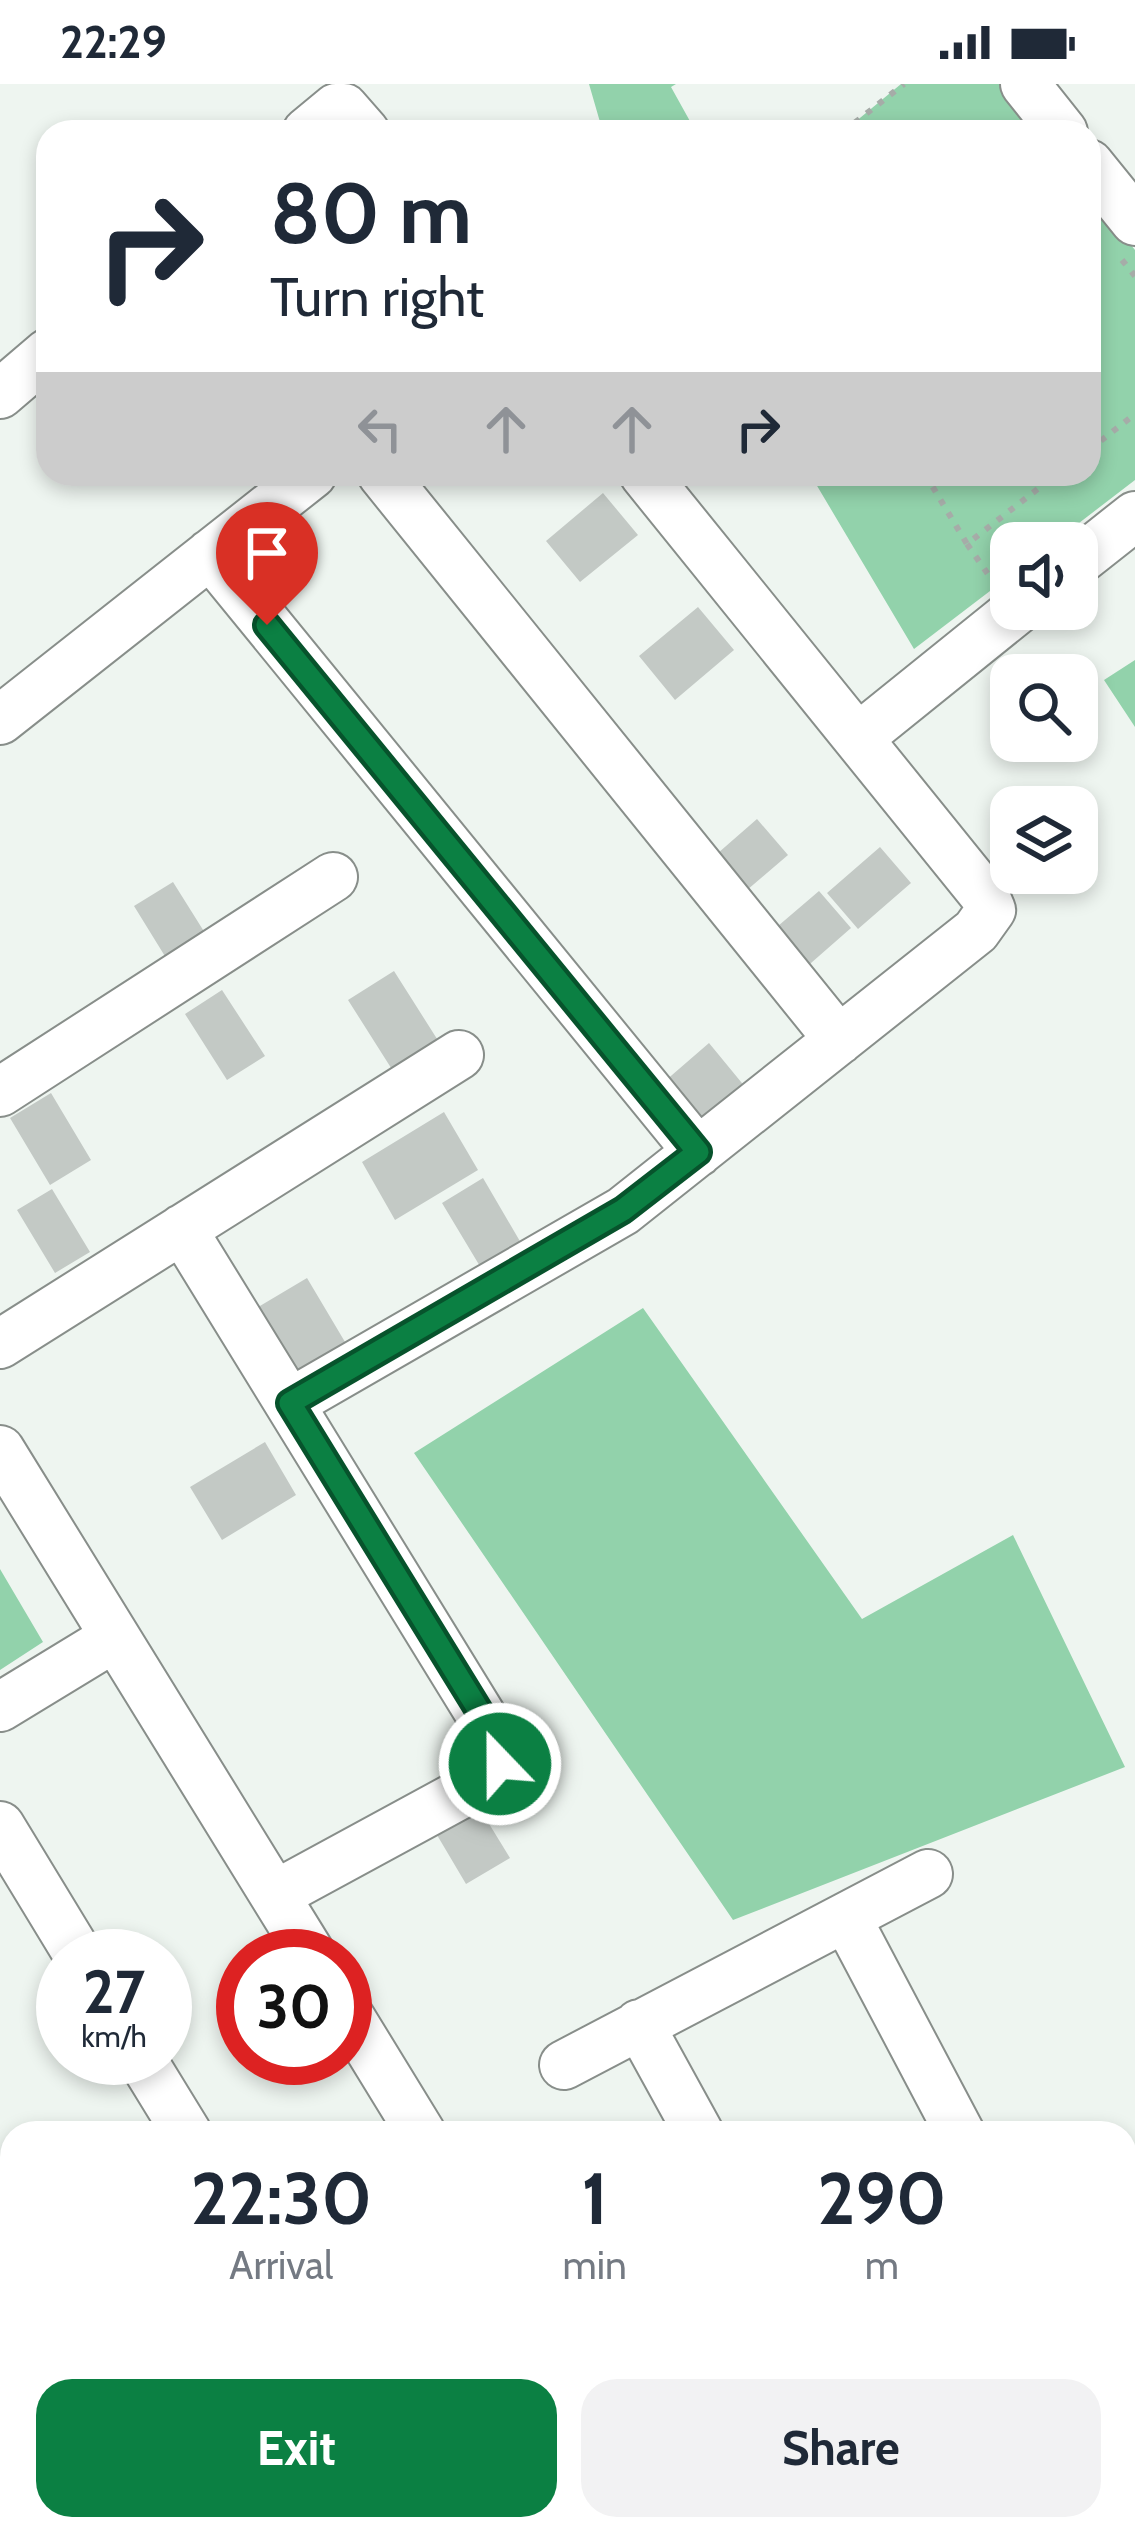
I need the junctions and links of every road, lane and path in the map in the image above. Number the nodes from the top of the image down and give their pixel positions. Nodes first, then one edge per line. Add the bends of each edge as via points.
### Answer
1 (904, 84) edge
2 (1025, 84) edge
3 (858, 120) edge
4 (1054, 120) edge
5 (1101, 179) edge
6 (1135, 221) edge
7 (36, 363) edge
8 (0, 394) edge
9 (1135, 414) edge
10 (1101, 440) edge
11 (297, 486) edge
12 (392, 486) edge
13 (654, 486) edge
14 (932, 486) edge
15 (1042, 486) edge
16 (1135, 516) edge
17 (1098, 545) edge
18 (210, 554) junction
19 (992, 630) edge
20 (0, 720) edge
21 (858, 738) junction
22 (333, 877) dead end
23 (839, 1040) junction
24 (459, 1054) dead end
25 (0, 1092) edge
26 (698, 1152) junction
27 (182, 1229) junction
28 (0, 1344) edge
29 (290, 1403) junction
30 (0, 1450) edge
31 (115, 1637) junction
32 (0, 1707) edge
33 (0, 1826) edge
34 (928, 1874) dead end
35 (275, 1894) junction
36 (847, 1919) junction
37 (63, 1929) edge
38 (296, 1929) edge
39 (639, 2024) junction
40 (372, 2053) edge
41 (564, 2065) dead end
42 (158, 2085) edge
43 (180, 2121) edge
44 (414, 2121) edge
45 (692, 2121) edge
46 (954, 2121) edge

1 - 3 path
2 - 4 street
5 - 6 street
7 - 8 street
9 - 10 path
11 - 18 street
12 - 23 street
13 - 21 street
14 - 15 path via 967,544
16 - 17 street
18 - 20 street
18 - 26 street
19 - 21 street
21 - 23 street via 991,910 976,931
22 - 25 street
23 - 26 street
24 - 27 street
26 - 29 street via 623,1210
27 - 28 street
27 - 29 street
29 - 35 street via 499,1743 500,1764 496,1775
30 - 31 street
31 - 32 street
31 - 35 street
33 - 37 street
34 - 36 street
35 - 38 street
36 - 39 street
36 - 46 street
39 - 41 street
39 - 45 street
40 - 44 street
42 - 43 street

